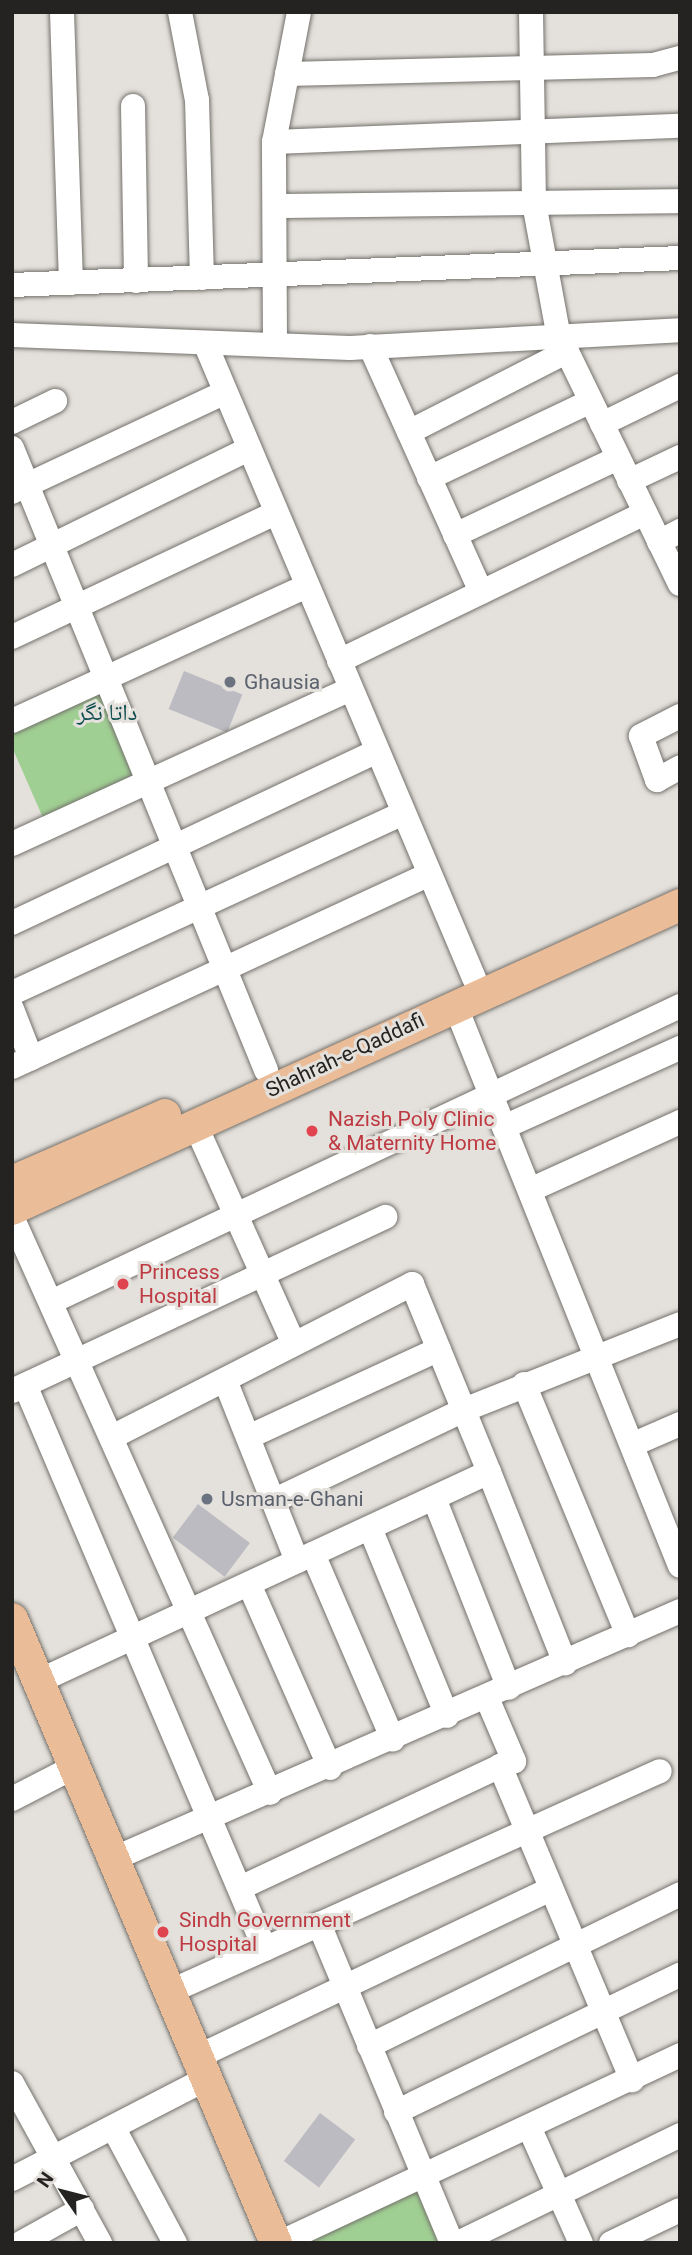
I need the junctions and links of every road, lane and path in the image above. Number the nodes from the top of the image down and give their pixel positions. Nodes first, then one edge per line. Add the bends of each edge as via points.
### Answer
1 (62, 12) edge
2 (180, 12) edge
3 (299, 12) edge
4 (531, 12) edge
5 (680, 58) edge
6 (532, 66) junction
7 (287, 74) junction
8 (133, 106) dead end
9 (680, 127) edge
10 (533, 135) junction
11 (274, 142) junction
12 (680, 201) edge
13 (534, 203) junction
14 (275, 206) junction
15 (680, 258) edge
16 (545, 265) junction
17 (276, 275) junction
18 (202, 278) junction
19 (136, 281) junction
20 (71, 283) junction
21 (12, 285) edge
22 (680, 330) edge
23 (12, 335) edge
24 (562, 342) junction
25 (205, 343) junction
26 (275, 345) junction
27 (370, 346) junction
28 (680, 386) edge
29 (225, 393) junction
30 (55, 401) dead end
31 (591, 401) junction
32 (12, 422) edge
33 (601, 424) junction
34 (409, 432) junction
35 (12, 448) edge
36 (249, 449) junction
37 (680, 457) edge
38 (618, 458) junction
39 (429, 478) junction
40 (629, 481) junction
41 (20, 488) edge
42 (276, 513) junction
43 (645, 513) junction
44 (455, 535) junction
45 (669, 536) edge
46 (54, 545) junction
47 (12, 565) edge
48 (680, 584) edge
49 (307, 586) junction
50 (481, 592) junction
51 (80, 605) junction
52 (12, 637) edge
53 (339, 661) junction
54 (110, 676) junction
55 (351, 689) junction
56 (680, 716) edge
57 (12, 721) edge
58 (377, 751) junction
59 (680, 767) edge
60 (152, 780) junction
61 (403, 813) junction
62 (12, 844) edge
63 (177, 845) junction
64 (430, 874) junction
65 (678, 905) edge
66 (201, 906) junction
67 (12, 923) edge
68 (227, 970) junction
69 (474, 978) junction
70 (12, 993) edge
71 (455, 1005) junction
72 (680, 1006) edge
73 (12, 1009) edge
74 (680, 1048) edge
75 (22, 1062) edge
76 (266, 1070) junction
77 (490, 1092) junction
78 (680, 1122) edge
79 (195, 1124) junction
80 (504, 1126) junction
81 (12, 1182) edge
82 (530, 1190) junction
83 (12, 1209) edge
84 (235, 1214) junction
85 (12, 1217) edge
86 (385, 1217) dead end
87 (262, 1274) junction
88 (51, 1302) junction
89 (680, 1324) edge
90 (294, 1344) junction
91 (439, 1349) junction
92 (597, 1356) junction
93 (77, 1360) junction
94 (225, 1380) junction
95 (524, 1384) junction
96 (19, 1388) edge
97 (464, 1410) junction
98 (680, 1424) edge
99 (112, 1437) junction
100 (247, 1437) junction
101 (634, 1444) junction
102 (489, 1472) junction
103 (434, 1498) junction
104 (273, 1501) junction
105 (370, 1528) junction
106 (305, 1558) junction
107 (680, 1566) edge
108 (249, 1584) junction
109 (191, 1611) junction
110 (680, 1611) edge
111 (12, 1619) edge
112 (628, 1634) junction
113 (134, 1637) junction
114 (565, 1663) junction
115 (39, 1682) junction
116 (498, 1693) junction
117 (447, 1716) junction
118 (393, 1740) junction
119 (500, 1766) junction
120 (74, 1767) junction
121 (330, 1769) junction
122 (660, 1771) dead end
123 (270, 1793) junction
124 (12, 1799) edge
125 (212, 1818) junction
126 (526, 1829) junction
127 (113, 1859) junction
128 (240, 1888) junction
129 (551, 1889) junction
130 (680, 1894) edge
131 (320, 1924) junction
132 (575, 1945) junction
133 (265, 1949) junction
134 (680, 1975) edge
135 (343, 1988) junction
136 (169, 1992) junction
137 (603, 2012) junction
138 (369, 2046) junction
139 (680, 2055) edge
140 (201, 2068) junction
141 (632, 2080) junction
142 (16, 2097) edge
143 (396, 2112) junction
144 (113, 2127) junction
145 (529, 2127) junction
146 (680, 2135) edge
147 (54, 2158) junction
148 (423, 2176) junction
149 (12, 2179) edge
150 (559, 2195) junction
151 (82, 2209) junction
152 (680, 2210) edge
153 (24, 2242) edge
154 (100, 2243) edge
155 (175, 2243) edge
156 (278, 2243) edge
157 (452, 2243) edge
158 (458, 2243) edge
159 (581, 2243) edge
160 (611, 2243) edge

1 - 20 street
2 - 18 street via 197,100
3 - 7 street
4 - 6 street
5 - 6 street via 653,65
6 - 7 street
6 - 10 street
7 - 11 street
8 - 19 street
9 - 10 street
10 - 11 street
10 - 13 street
11 - 14 street
12 - 13 street
13 - 14 street
13 - 16 street
14 - 17 street
15 - 16 street
16 - 17 street
16 - 24 street
17 - 18 street
17 - 26 street
18 - 19 street
19 - 20 street
20 - 21 street
22 - 24 street
23 - 25 street
24 - 27 street
24 - 31 street
24 - 34 street
25 - 26 street
25 - 29 street
26 - 27 street
27 - 34 street
28 - 33 street
29 - 36 street
29 - 41 street
30 - 32 street
31 - 33 street
31 - 39 street
33 - 38 street
34 - 39 street
35 - 41 street
36 - 42 street
36 - 46 street
37 - 40 street
38 - 40 street
38 - 44 street
39 - 44 street
40 - 43 street
41 - 46 street
42 - 49 street
42 - 51 street
43 - 45 street
43 - 50 street
44 - 50 street
45 - 48 street
46 - 47 street
46 - 51 street
49 - 53 street
49 - 54 street
50 - 53 street
51 - 52 street
51 - 54 street
53 - 55 street
54 - 57 street
54 - 60 street
55 - 58 street
55 - 60 street
56 - 59 street via 641,736 657,779
58 - 61 street
58 - 63 street
60 - 62 street
60 - 63 street
61 - 64 street
61 - 66 street
63 - 66 street
63 - 67 street
64 - 68 street
64 - 69 street
65 - 69 main road, Shahrah-e-Qaddafi
65 - 71 main road, Shahrah-e-Qaddafi
66 - 68 street
66 - 70 street
68 - 75 street
68 - 76 street
69 - 76 main road, Shahrah-e-Qaddafi
71 - 77 street
71 - 79 main road, Shahrah-e-Qaddafi
72 - 77 street
73 - 75 street
74 - 80 street
76 - 81 main road, Shahrah-e-Qaddafi
77 - 80 street
77 - 84 street
78 - 82 street
79 - 83 main road, Shahrah-e-Qaddafi
79 - 84 street
80 - 82 street
82 - 92 street
84 - 87 street
84 - 88 street
85 - 88 street
86 - 87 street
87 - 90 street
87 - 93 street
88 - 93 street
89 - 92 street
90 - 91 street via 412,1284
90 - 94 street
91 - 97 street
91 - 100 street
92 - 95 street
92 - 101 street
93 - 96 street
93 - 99 street
94 - 99 street
94 - 100 street
95 - 97 street
95 - 112 street
96 - 113 street
97 - 102 street
97 - 104 street
98 - 101 street
99 - 109 street
100 - 104 street
101 - 107 street
102 - 103 street
102 - 114 street
103 - 105 street
103 - 116 street
104 - 106 street
105 - 106 street
105 - 117 street
106 - 108 street
106 - 118 street
108 - 109 street
108 - 121 street
109 - 113 street
109 - 123 street
110 - 112 street
111 - 115 main road
112 - 114 street
113 - 115 street
113 - 125 street
114 - 116 street
115 - 120 main road
116 - 117 street
116 - 119 street via 514,1761
117 - 118 street
118 - 121 street
119 - 126 street
119 - 128 street
120 - 124 street
120 - 127 main road
121 - 123 street
122 - 126 street
123 - 125 street
125 - 127 street
125 - 128 street
126 - 129 street
126 - 131 street
127 - 136 main road
128 - 133 street
129 - 132 street
129 - 135 street
130 - 132 street
131 - 133 street
131 - 135 street
132 - 137 street
132 - 138 street
133 - 136 street
134 - 137 street
135 - 138 street
135 - 140 street
136 - 140 main road
137 - 141 street
137 - 143 street
138 - 143 street
139 - 141 street
140 - 144 street
140 - 156 main road
141 - 145 street
142 - 147 street
143 - 148 street
144 - 147 street
144 - 155 street
145 - 148 street
145 - 150 street
146 - 150 street
147 - 149 street
147 - 151 street
148 - 156 street
148 - 157 street
150 - 158 street
150 - 159 street
151 - 153 street
151 - 154 street
152 - 160 street

